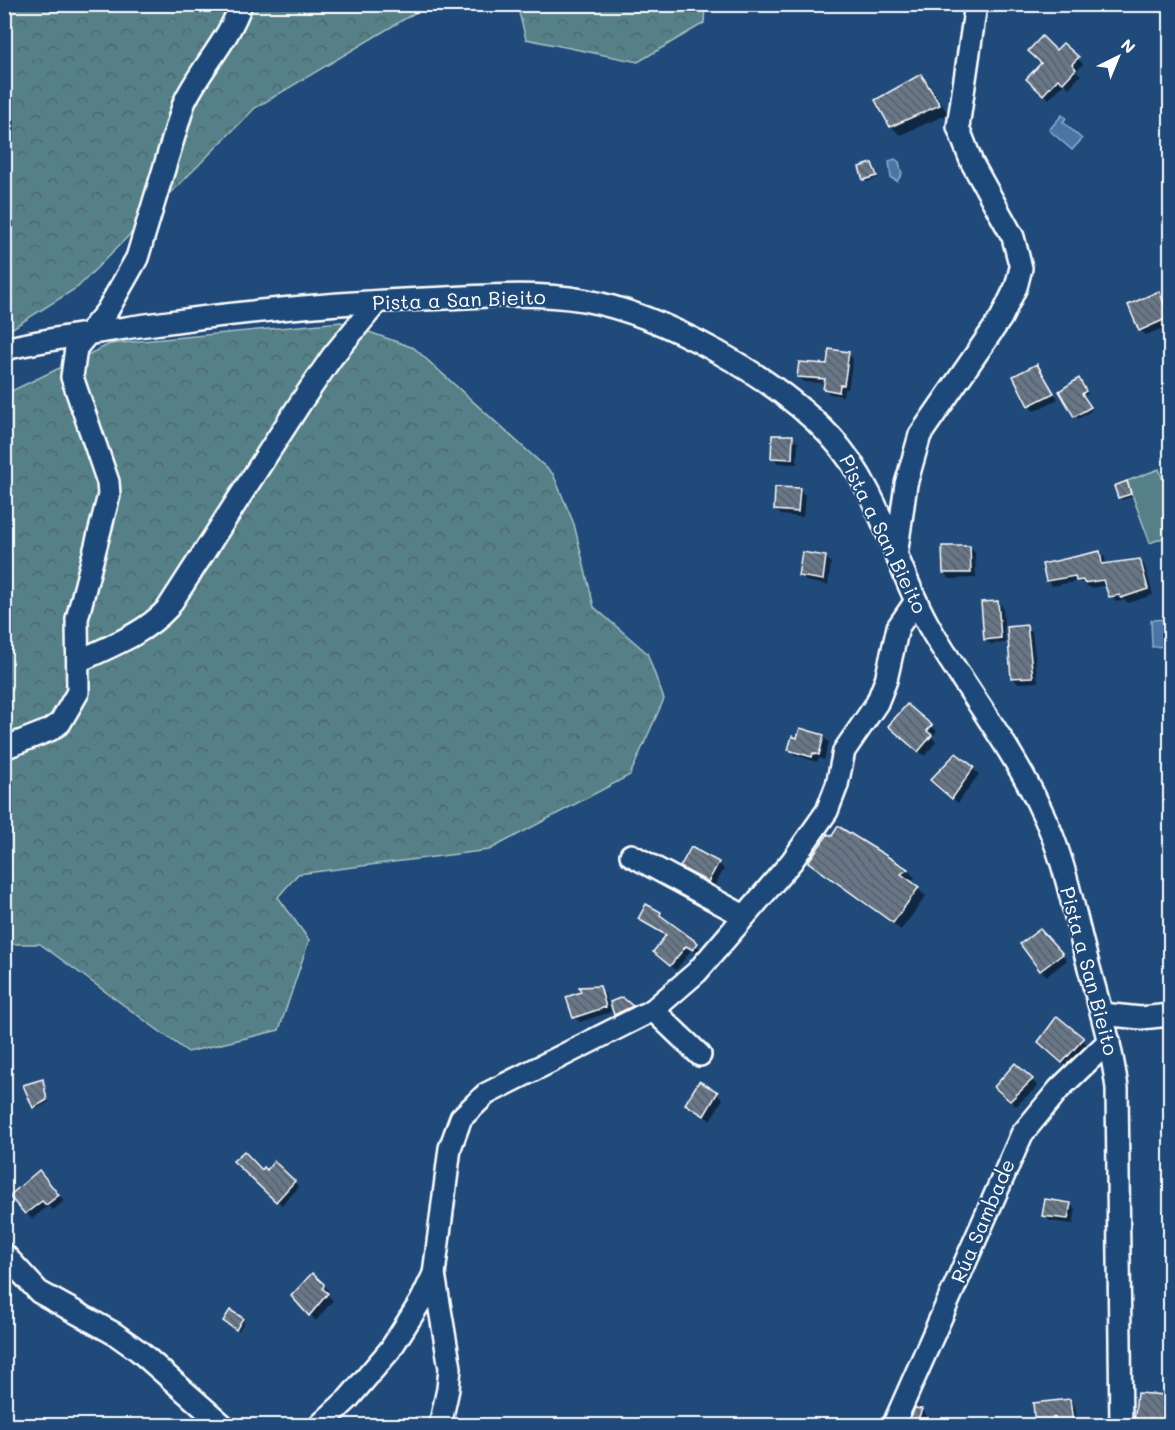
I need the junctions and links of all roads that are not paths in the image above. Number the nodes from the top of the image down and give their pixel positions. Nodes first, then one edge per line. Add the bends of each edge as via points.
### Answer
1 (241, 4) edge
2 (976, 4) edge
3 (377, 302) junction
4 (87, 333) junction
5 (4, 349) edge
6 (896, 556) junction
7 (916, 601) junction
8 (79, 661) junction
9 (4, 748) edge
10 (631, 855) dead end
11 (744, 916) junction
12 (653, 1010) junction
13 (1102, 1014) junction
14 (1170, 1015) edge
15 (1109, 1041) junction
16 (700, 1055) dead end
17 (4, 1254) edge
18 (434, 1274) junction
19 (224, 1425) edge
20 (319, 1425) edge
21 (440, 1425) edge
22 (893, 1425) edge
23 (1121, 1425) edge

1 - 4 street via 184,103 137,258 107,311
2 - 6 street via 958,127 972,163 1013,237 1021,268 1001,318 920,435 906,484
3 - 4 street, Pista a San Bieito via 223,314
3 - 6 street, Pista a San Bieito via 501,296 579,299 621,311 698,343 778,390 830,436 859,477
3 - 8 street via 313,384 168,608 136,634
4 - 5 street, Pista a San Bieito
4 - 8 street via 76,348 72,377 109,495 77,619
6 - 7 street, Pista a San Bieito
7 - 11 street via 898,627 877,703 844,751 837,785 826,811 792,861
7 - 13 street, Pista a San Bieito via 1042,811 1062,867
8 - 9 street via 78,692 60,723
10 - 11 street
11 - 12 street via 697,972
12 - 16 street
12 - 18 street via 486,1094 461,1118 450,1148
13 - 14 street via 1141,1018
13 - 15 street, Pista a San Bieito
15 - 22 street, Rúa Sambade via 1059,1089 1022,1134
15 - 23 street, Pista a San Bieito via 1118,1107
17 - 19 street via 39,1292 139,1351
18 - 20 street via 390,1350 348,1399
18 - 21 street via 450,1368

